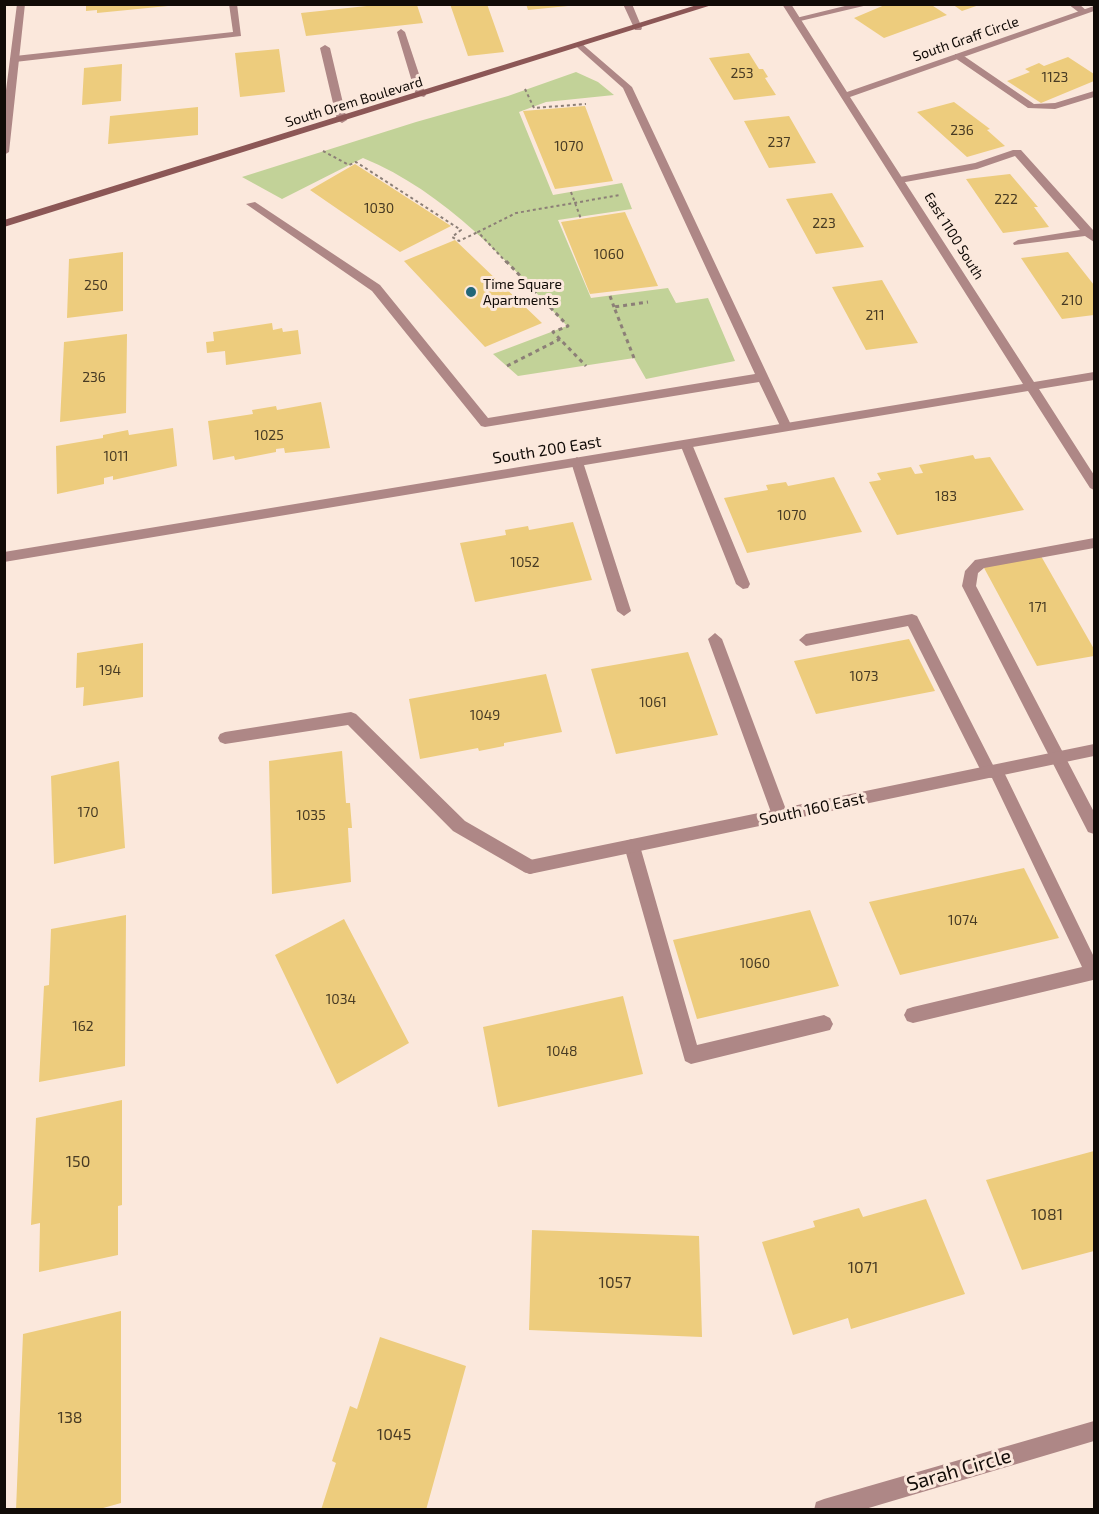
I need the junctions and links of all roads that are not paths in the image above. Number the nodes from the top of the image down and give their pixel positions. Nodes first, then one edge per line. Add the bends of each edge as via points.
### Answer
1 (21, 4) edge
2 (233, 4) edge
3 (711, 4) edge
4 (786, 4) edge
5 (868, 4) edge
6 (1072, 4) edge
7 (630, 5) edge
8 (1095, 8) edge
9 (1084, 12) junction
10 (796, 19) junction
11 (638, 28) junction
12 (401, 32) dead end
13 (581, 46) junction
14 (325, 48) dead end
15 (958, 56) junction
16 (15, 59) junction
17 (1095, 94) edge
18 (421, 95) junction
19 (846, 95) junction
20 (342, 120) junction
21 (4, 152) edge
22 (900, 180) junction
23 (251, 204) dead end
24 (4, 224) edge
25 (1092, 236) edge
26 (1018, 243) dead end
27 (1095, 376) edge
28 (764, 377) junction
29 (1032, 386) junction
30 (786, 427) junction
31 (686, 444) junction
32 (577, 462) junction
33 (1095, 485) edge
34 (1095, 543) edge
35 (4, 557) edge
36 (743, 584) dead end
37 (624, 611) dead end
38 (715, 639) dead end
39 (806, 640) dead end
40 (225, 738) dead end
41 (1095, 750) edge
42 (1059, 757) junction
43 (993, 771) junction
44 (780, 815) junction
45 (1095, 827) edge
46 (632, 846) junction
47 (913, 1014) dead end
48 (824, 1024) dead end
49 (1095, 1431) edge
50 (824, 1509) edge

1 - 16 street
2 - 16 street via 237,34
3 - 11 street, South Orem Boulevard
4 - 10 street, East 1100 South
5 - 10 street
6 - 9 street
7 - 11 street
8 - 9 street, South Graff Circle
9 - 15 street, South Graff Circle
10 - 19 street, East 1100 South
11 - 13 street, South Orem Boulevard
12 - 18 street
13 - 18 street, South Orem Boulevard
13 - 28 street via 627,87
14 - 20 street
15 - 17 street via 1030,106 1058,106
15 - 19 street, South Graff Circle
16 - 21 street
18 - 20 street, South Orem Boulevard
19 - 22 street, East 1100 South
20 - 24 street, South Orem Boulevard
22 - 25 street via 977,166 1017,152
22 - 29 street, East 1100 South
23 - 28 street via 376,288 485,423
25 - 26 street
27 - 29 street, South 200 East
28 - 30 street
29 - 30 street, South 200 East
29 - 33 street, East 1100 South
30 - 31 street, South 200 East
31 - 32 street, South 200 East
31 - 36 street
32 - 35 street, South 200 East
32 - 37 street
34 - 42 street via 980,564 972,571 969,586
38 - 44 street
39 - 43 street via 912,620
40 - 46 street, South 160 East via 351,718 459,826 530,867
41 - 42 street, South 160 East
42 - 43 street, South 160 East
42 - 45 street
43 - 44 street, South 160 East
43 - 47 street via 1093,972
44 - 46 street, South 160 East
46 - 48 street via 691,1055
49 - 50 street, Sarah Circle

